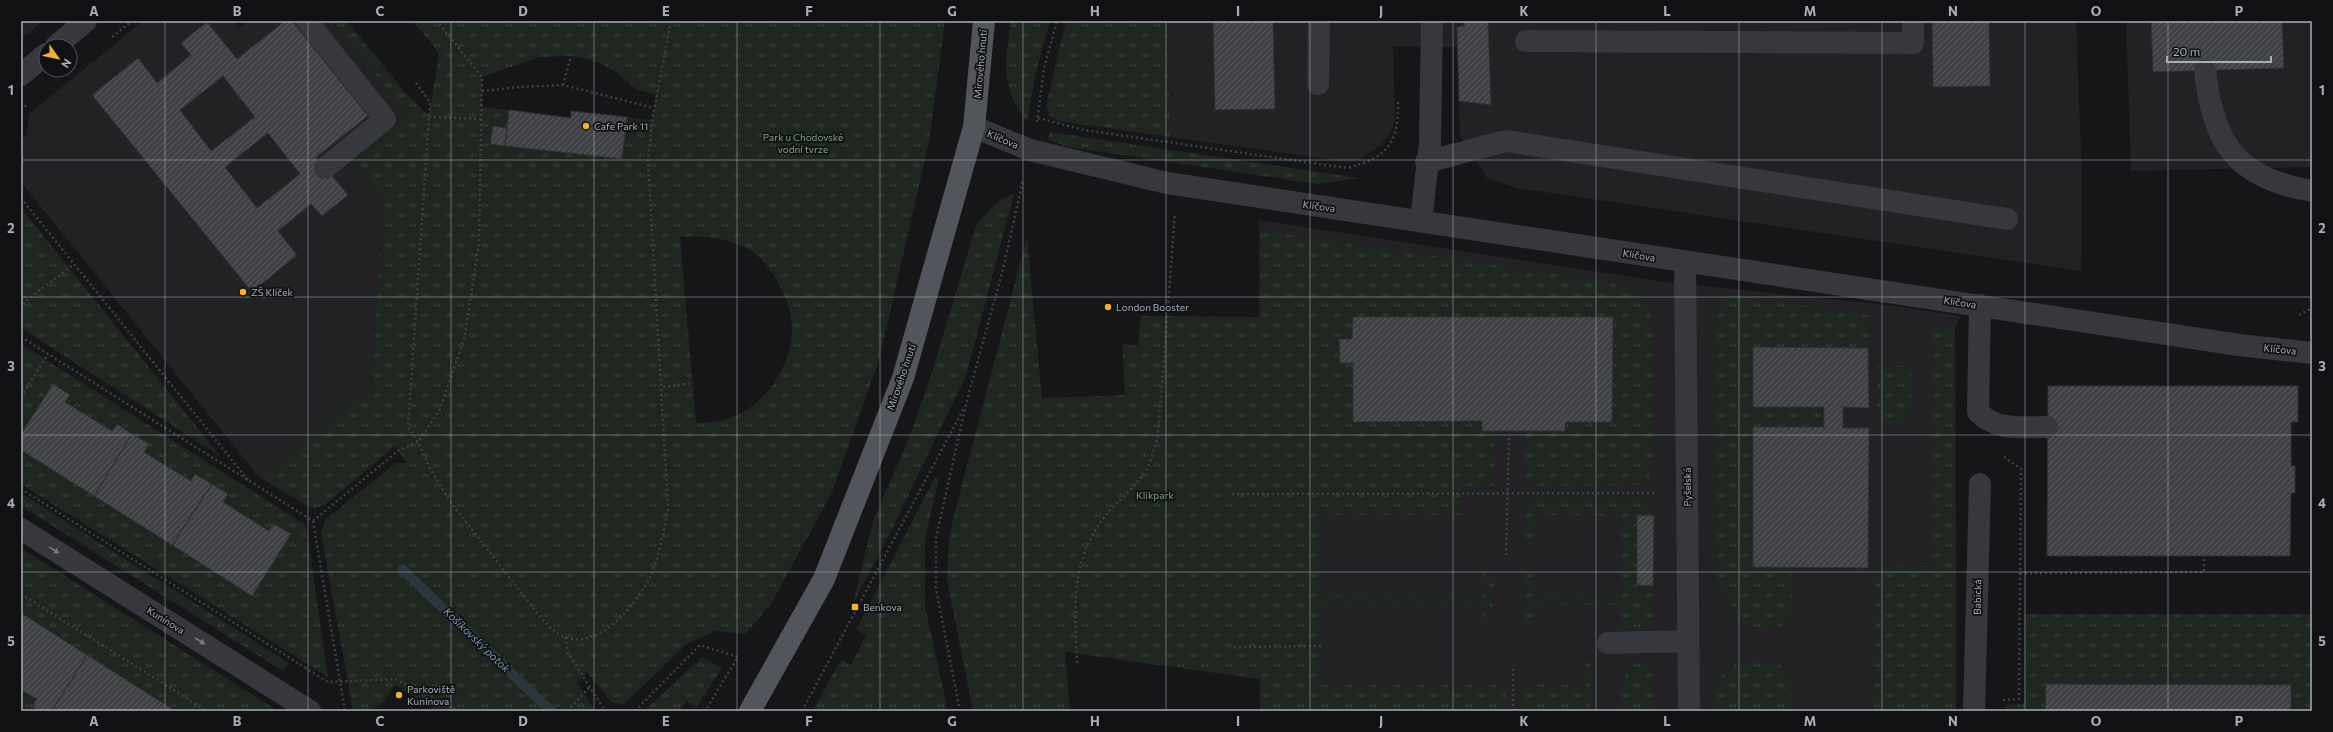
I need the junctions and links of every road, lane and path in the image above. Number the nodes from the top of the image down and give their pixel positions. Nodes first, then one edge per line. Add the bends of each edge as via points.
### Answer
1 (86, 21) edge
2 (307, 21) edge
3 (437, 21) edge
4 (671, 21) edge
5 (984, 21) edge
6 (1057, 21) edge
7 (1319, 21) edge
8 (1432, 21) edge
9 (1913, 21) edge
10 (66, 38) edge
11 (1526, 41) dead end
12 (571, 56) dead end
13 (38, 60) edge
14 (2204, 70) dead end
15 (21, 74) edge
16 (416, 83) dead end
17 (1318, 84) dead end
18 (563, 85) junction
19 (482, 91) junction
20 (1398, 100) dead end
21 (654, 108) junction
22 (429, 117) junction
23 (1038, 118) junction
24 (481, 119) junction
25 (974, 127) junction
26 (1030, 150) junction
27 (1426, 162) junction
28 (325, 168) dead end
29 (2312, 191) edge
30 (21, 198) edge
31 (1174, 211) dead end
32 (2007, 219) dead end
33 (1421, 221) junction
34 (1685, 262) junction
35 (74, 264) junction
36 (21, 292) edge
37 (27, 300) junction
38 (1980, 305) junction
39 (2312, 308) edge
40 (21, 309) edge
41 (2299, 316) dead end
42 (21, 337) edge
43 (2312, 353) edge
44 (48, 354) junction
45 (693, 383) dead end
46 (663, 387) junction
47 (21, 397) edge
48 (966, 404) junction
49 (1999, 426) junction
50 (2048, 427) dead end
51 (1509, 436) dead end
52 (418, 442) junction
53 (249, 481) junction
54 (1980, 484) dead end
55 (21, 489) edge
56 (1507, 493) junction
57 (1232, 494) dead end
58 (1663, 494) dead end
59 (313, 521) junction
60 (21, 529) edge
61 (1506, 554) dead end
62 (2204, 556) dead end
63 (2020, 573) junction
64 (21, 594) edge
65 (565, 637) junction
66 (1688, 641) junction
67 (1608, 643) dead end
68 (1234, 646) dead end
69 (1322, 646) dead end
70 (1077, 663) dead end
71 (1513, 667) dead end
72 (340, 682) junction
73 (589, 688) junction
74 (1998, 700) dead end
75 (207, 711) edge
76 (310, 711) edge
77 (345, 711) edge
78 (459, 711) edge
79 (566, 711) edge
80 (605, 711) edge
81 (635, 711) edge
82 (706, 711) edge
83 (750, 711) edge
84 (802, 711) edge
85 (960, 711) edge
86 (1513, 711) edge
87 (1689, 711) edge
88 (1974, 711) edge

1 - 10 street
2 - 28 street via 385,119
3 - 19 path via 482,77
4 - 21 path
5 - 25 main road, Mírového hnutí
6 - 23 path via 1044,68
7 - 17 street
8 - 27 street via 1430,143
9 - 11 street via 1913,43
12 - 18 path
13 - 15 street
14 - 29 street via 2208,102 2230,152 2254,172 2281,185
16 - 22 path via 430,102
18 - 19 path
18 - 21 path
19 - 24 path
20 - 23 path via 1398,122 1394,140 1379,155 1347,168 1084,130
21 - 46 path via 648,162
22 - 24 path
22 - 52 path via 408,427
23 - 26 path
24 - 52 path via 479,243 464,339 440,409
25 - 26 street, Klíčova
25 - 83 main road, Mírového hnutí via 903,378 824,579
26 - 33 street, Klíčova via 1167,184
26 - 48 path via 1003,269
27 - 32 street via 1506,141
27 - 33 street
30 - 35 path
31 - 70 path via 1158,436 1147,468 1105,516 1085,549 1076,578
33 - 34 street, Klíčova
34 - 38 street, Klíčova
34 - 66 street, Pyšelská
35 - 37 path
35 - 53 path
36 - 37 path
37 - 40 path
38 - 43 street, Klíčova via 2239,345
38 - 49 street via 1978,412 1985,420
39 - 41 path
42 - 44 path
44 - 47 path
44 - 53 path
45 - 46 path
46 - 65 path via 668,509 659,553 639,595 617,622 597,634 579,638
48 - 84 path
48 - 85 path via 936,538 936,589
49 - 50 street
49 - 63 path via 1998,453 2021,469
51 - 56 path
52 - 59 path via 398,451
52 - 65 path via 449,500 541,618 551,629
53 - 59 path
54 - 88 street, Babická
55 - 72 path via 328,682
56 - 57 path
56 - 58 path
56 - 61 path
59 - 72 path
60 -> 76 street, Kunínova
62 - 63 path via 2204,572
63 - 74 path via 2019,700
64 - 75 path
65 - 73 path via 568,653
66 - 67 street
66 - 87 street, Pyšelská
68 - 69 path
71 - 86 path
72 - 77 path
72 - 78 path via 395,679
73 - 79 path
73 - 80 path
81 - 82 path via 700,645 738,656

